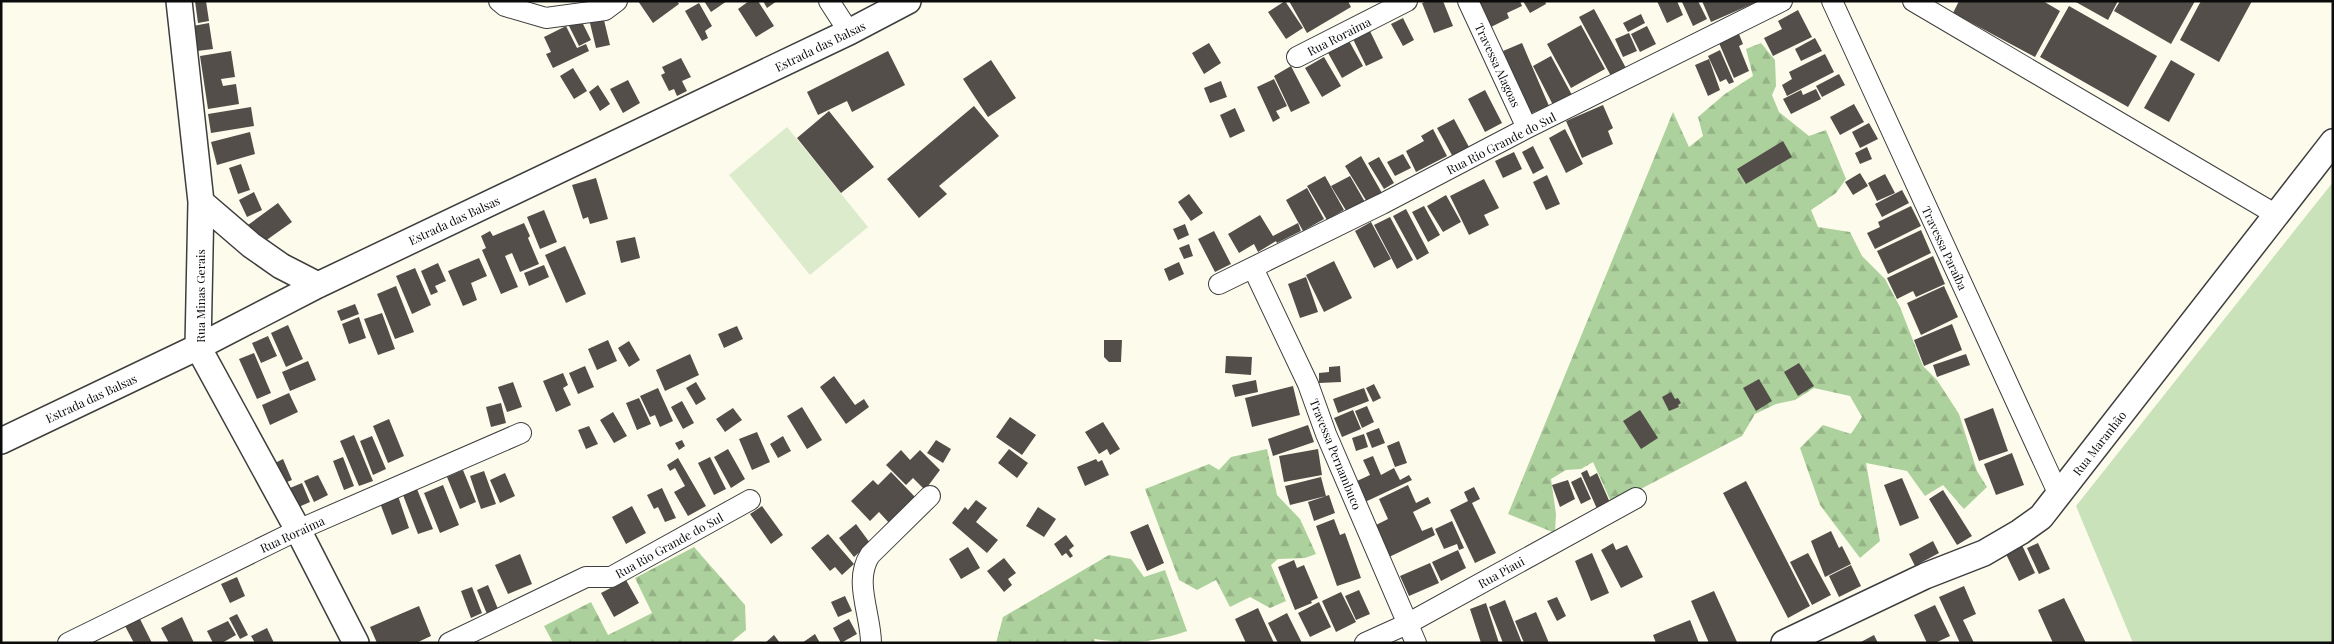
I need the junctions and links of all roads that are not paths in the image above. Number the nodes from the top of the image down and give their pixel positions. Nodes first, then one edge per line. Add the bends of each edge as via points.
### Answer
1 (179, 1) edge
2 (499, 1) edge
3 (617, 1) edge
4 (829, 1) edge
5 (908, 1) edge
6 (1407, 1) edge
7 (1468, 1) edge
8 (1782, 1) edge
9 (1832, 1) edge
10 (1913, 1) edge
11 (849, 32) junction
12 (1298, 56) dead end
13 (1527, 128) junction
14 (2333, 142) edge
15 (201, 202) junction
16 (2276, 214) junction
17 (1253, 268) junction
18 (1219, 284) dead end
19 (318, 285) junction
20 (198, 347) junction
21 (520, 433) dead end
22 (1, 441) edge
23 (2059, 495) junction
24 (930, 496) dead end
25 (1636, 498) dead end
26 (750, 500) dead end
27 (298, 530) junction
28 (1407, 624) junction
29 (68, 643) edge
30 (356, 643) edge
31 (449, 643) edge
32 (871, 643) edge
33 (1365, 643) edge
34 (1416, 643) edge
35 (1784, 643) edge

1 - 15 street, Rua Minas Gerais
2 - 3 street via 505,6 546,18 605,10
4 - 11 street
5 - 11 street, Estrada das Balsas
6 - 12 street, Rua Roraima
7 - 13 street, Travessa Alagoas
8 - 13 street, Rua Rio Grande do Sul
9 - 23 street, Travessa Paraíba
10 - 16 street
11 - 19 street, Estrada das Balsas
13 - 17 street, Rua Rio Grande do Sul
14 - 16 street, Rua Maranhão
15 - 19 street via 251,245 281,266
15 - 20 street, Rua Minas Gerais
16 - 23 street, Rua Maranhão
17 - 18 street, Rua Rio Grande do Sul
17 - 28 street, Travessa Pernambuco via 1308,384
19 - 20 street, Estrada das Balsas
20 - 22 street, Estrada das Balsas
20 - 27 street, Rua Minas Gerais
21 - 27 street, Rua Roraima
23 - 35 street, Rua Maranhão via 2041,516 1984,553 1925,576
24 - 32 street via 864,564 861,576
25 - 28 street, Rua Piaui
26 - 31 street, Rua Rio Grande do Sul via 611,577 586,577
27 - 29 street, Rua Roraima
27 - 30 street, Rua Minas Gerais
28 - 33 street, Rua Piaui
28 - 34 street, Travessa Pernambuco

